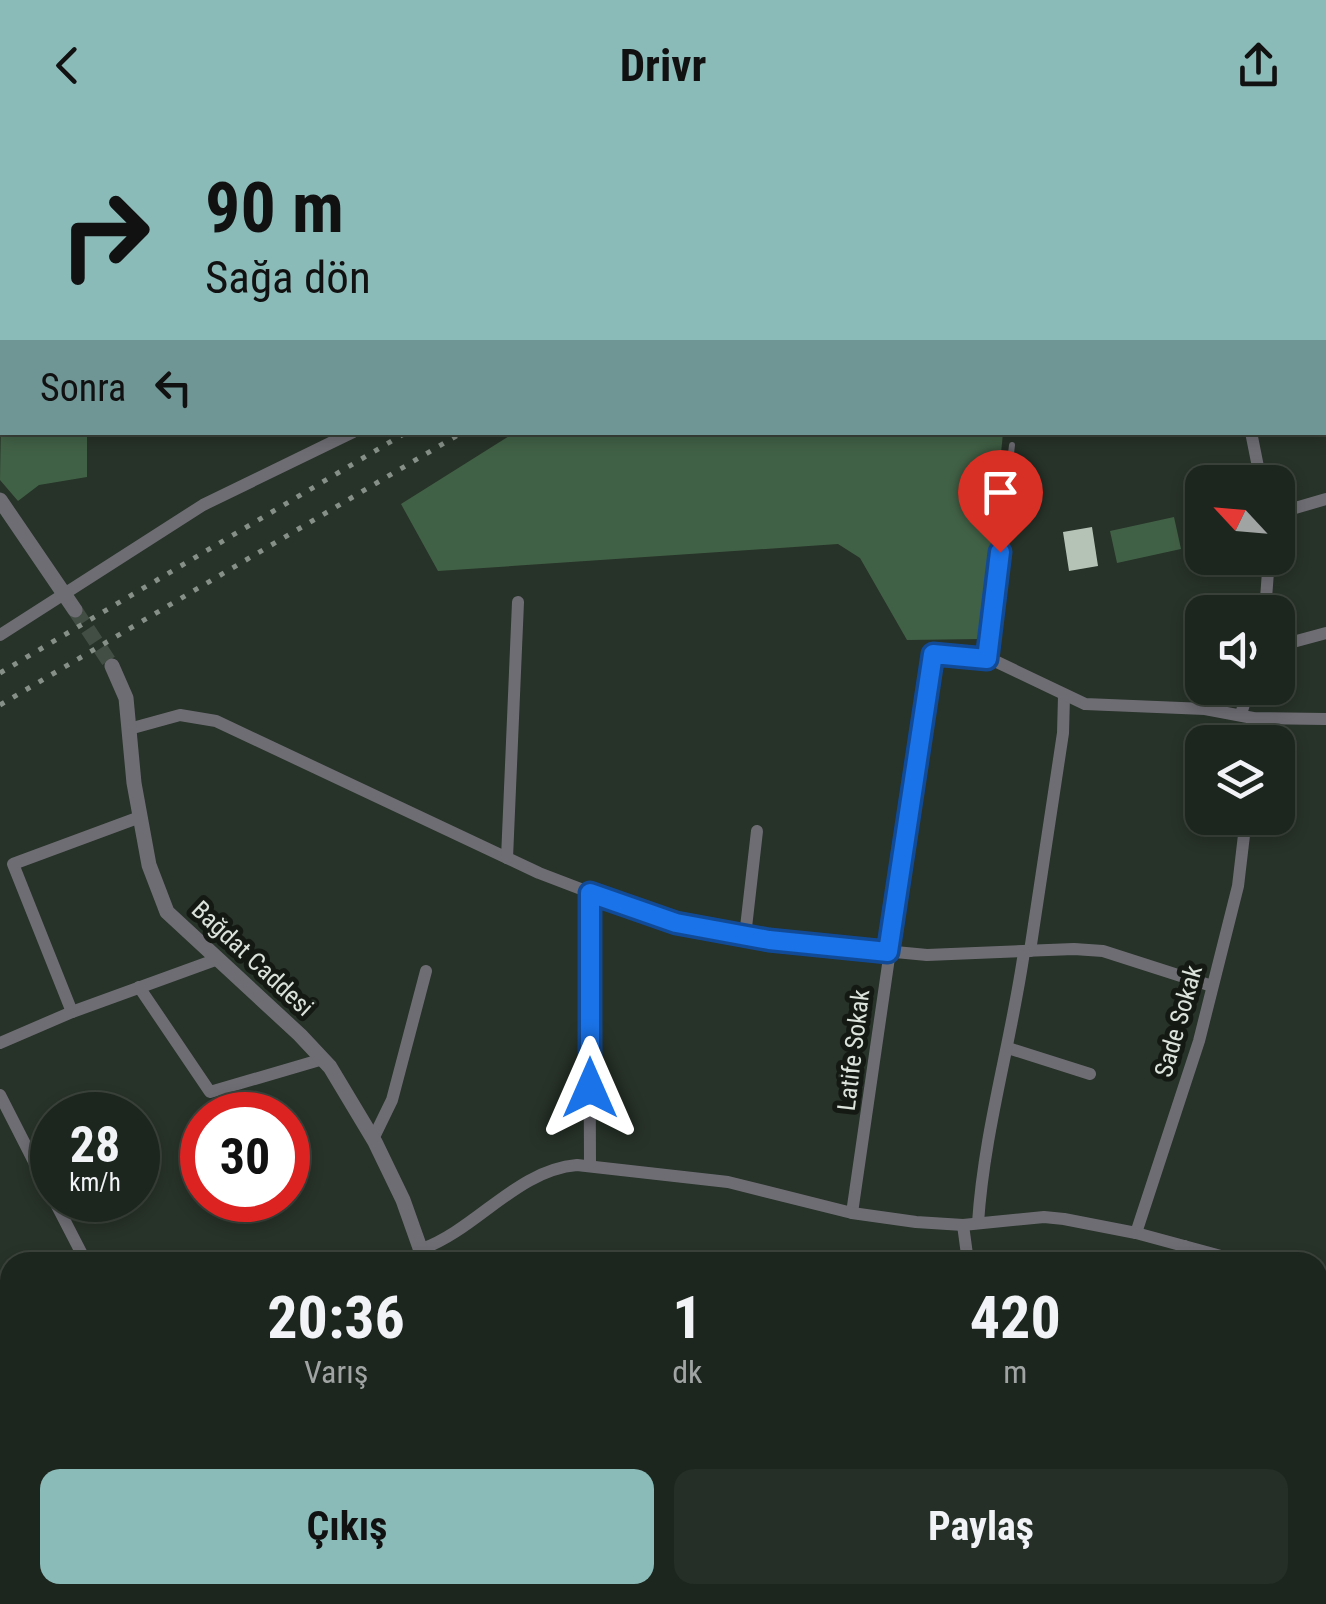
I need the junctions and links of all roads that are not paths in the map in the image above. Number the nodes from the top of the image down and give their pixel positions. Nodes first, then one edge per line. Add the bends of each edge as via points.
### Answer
1 (347, 435) edge
2 (1252, 435) edge
3 (1012, 445) dead end
4 (1258, 465) edge
5 (1326, 499) edge
6 (0, 500) edge
7 (1295, 508) edge
8 (63, 594) junction
9 (518, 602) dead end
10 (76, 610) tunnel mouth
11 (1326, 633) edge
12 (0, 634) edge
13 (1295, 641) edge
14 (987, 659) junction
15 (112, 666) tunnel mouth
16 (1064, 696) junction
17 (1247, 705) edge
18 (1246, 716) junction
19 (1326, 719) edge
20 (1248, 725) edge
21 (129, 729) junction
22 (140, 817) junction
23 (757, 830) dead end
24 (1244, 835) edge
25 (507, 858) junction
26 (590, 893) junction
27 (744, 936) junction
28 (888, 952) junction
29 (1027, 952) junction
30 (216, 960) junction
31 (426, 971) dead end
32 (1212, 986) junction
33 (139, 987) junction
34 (72, 1012) junction
35 (0, 1043) edge
36 (1008, 1048) junction
37 (323, 1059) junction
38 (1090, 1074) dead end
39 (0, 1095) edge
40 (373, 1138) junction
41 (30, 1153) edge
42 (590, 1166) junction
43 (852, 1213) junction
44 (65, 1222) edge
45 (971, 1224) junction
46 (1136, 1233) junction
47 (1184, 1246) junction
48 (81, 1252) edge
49 (422, 1252) edge
50 (430, 1252) edge
51 (969, 1252) edge
52 (1183, 1252) edge
53 (1206, 1252) edge

1 - 8 street via 203,505
2 - 4 street
3 - 14 lane
5 - 7 street
6 - 8 street
8 - 10 street
8 - 12 street
9 - 25 street
11 - 13 street
14 - 16 street
14 - 28 street, Latife Sokak via 933,654
15 - 21 street, Bağdat Caddesi via 126,698
16 - 18 street via 1085,704
16 - 29 street
17 - 18 street
18 - 19 street
18 - 20 street
21 - 22 street, Bağdat Caddesi
21 - 25 street via 180,715 216,721
22 - 30 street, Bağdat Caddesi via 167,912
22 - 34 street via 13,864
23 - 27 street
24 - 32 street, Sade Sokak
25 - 26 street
26 - 27 street via 662,920
26 - 42 street
27 - 28 street
28 - 29 street
28 - 43 street, Latife Sokak
29 - 32 street via 1116,954
29 - 36 street
30 - 33 street
30 - 37 street, Bağdat Caddesi
31 - 40 street via 392,1100
32 - 46 street, Sade Sokak
33 - 34 street
33 - 37 street via 210,1092
34 - 35 street
36 - 38 street
36 - 45 street
37 - 40 street, Bağdat Caddesi
39 - 41 street
40 - 49 street, Bağdat Caddesi
42 - 43 street via 728,1182
42 - 50 street via 538,1176
43 - 45 street
44 - 48 street
45 - 46 street via 1044,1216
45 - 51 street
46 - 47 street
47 - 52 street
47 - 53 street

